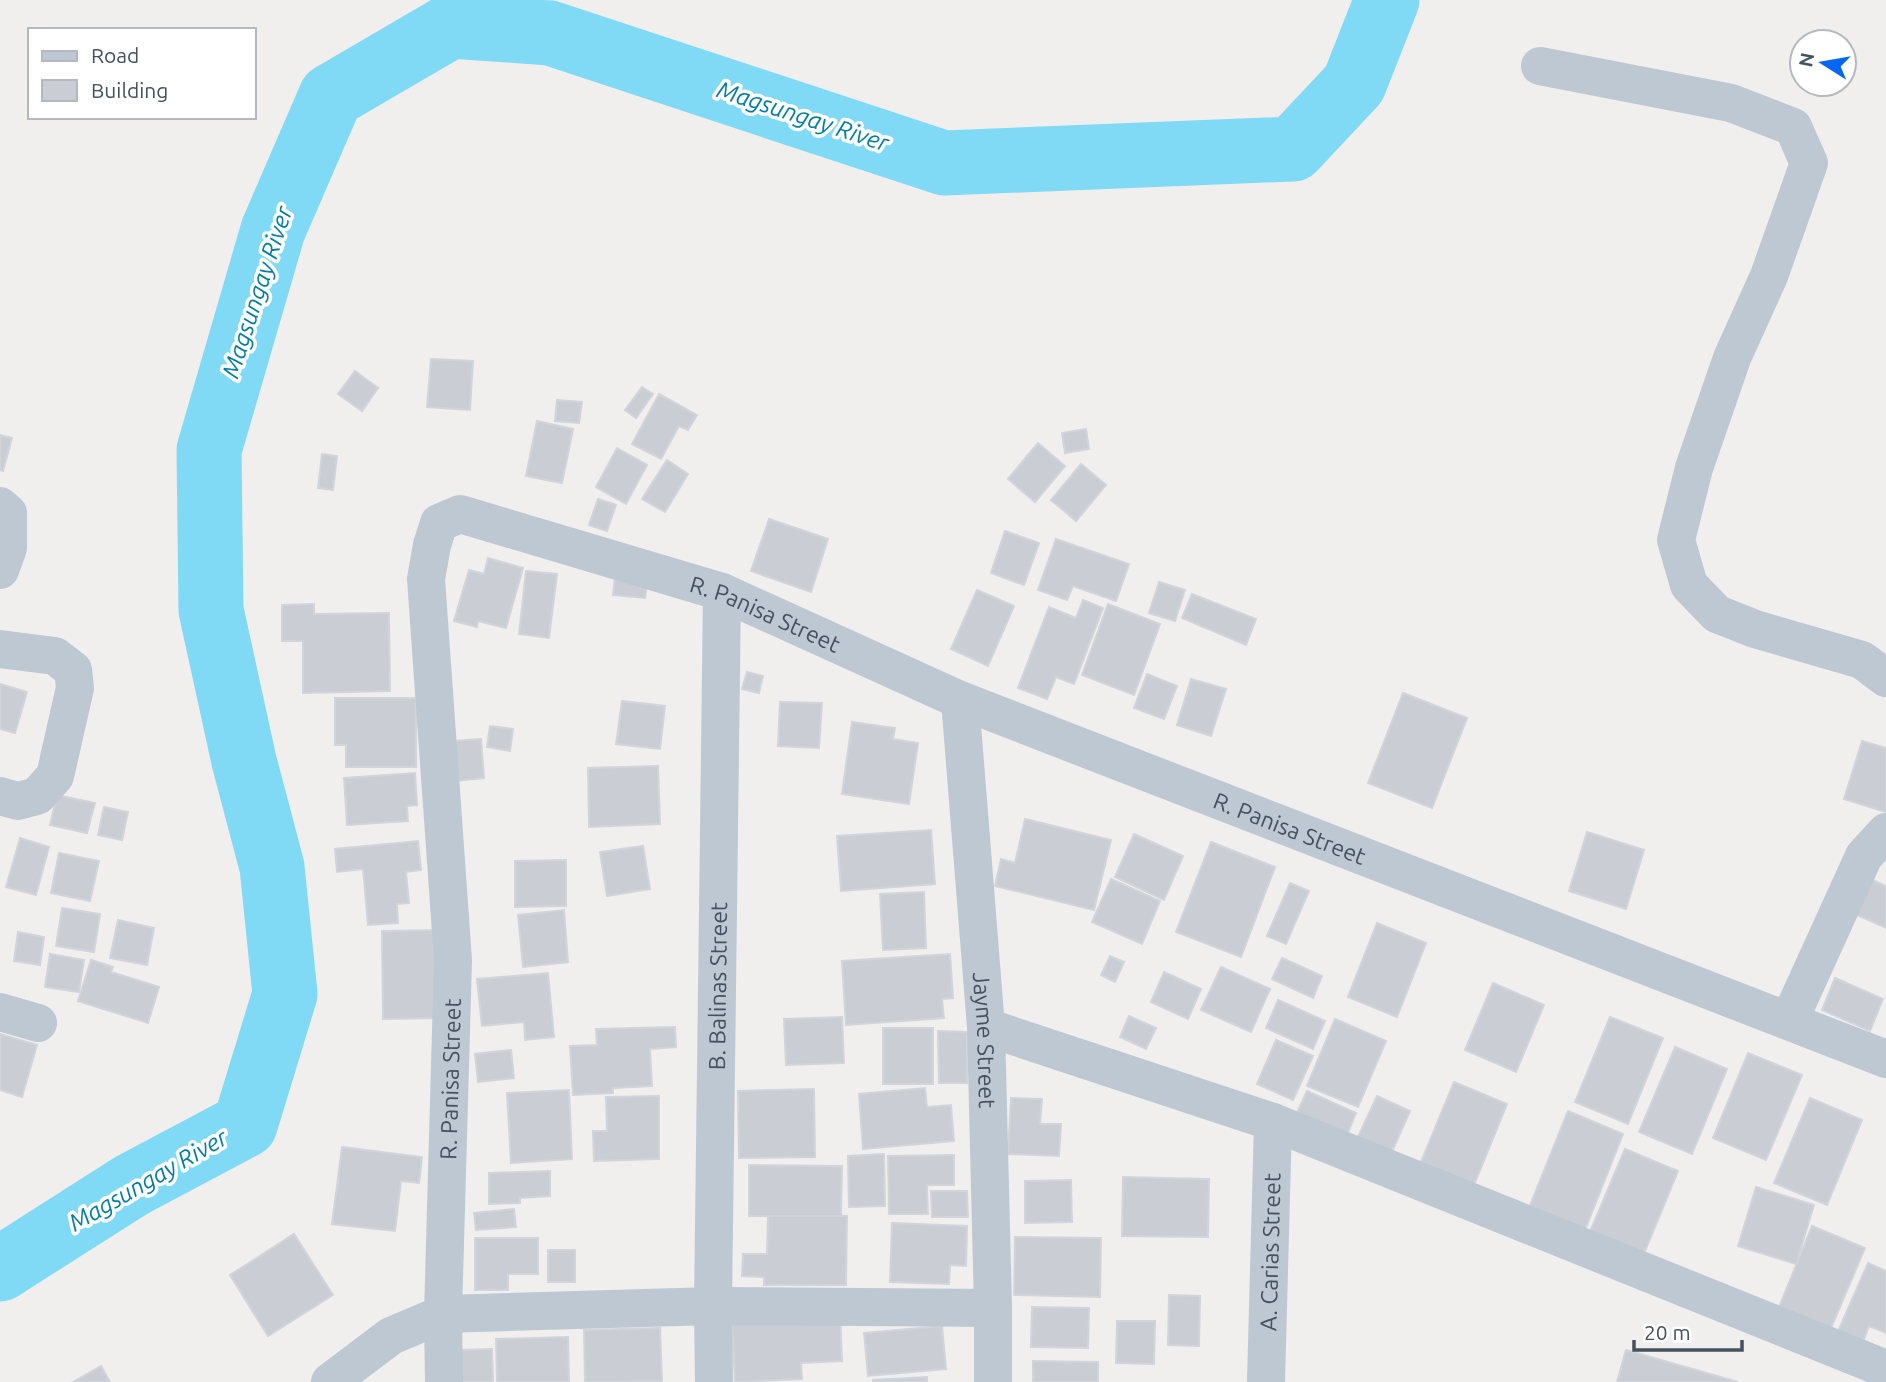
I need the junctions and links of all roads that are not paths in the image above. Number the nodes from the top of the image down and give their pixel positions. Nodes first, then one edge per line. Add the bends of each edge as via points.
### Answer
1 (1540, 66) dead end
2 (0, 506) edge
3 (0, 570) edge
4 (722, 592) junction
5 (0, 649) edge
6 (1886, 678) edge
7 (960, 700) junction
8 (0, 796) edge
9 (1886, 832) edge
10 (0, 1012) edge
11 (1789, 1021) junction
12 (38, 1023) dead end
13 (986, 1027) junction
14 (1886, 1059) edge
15 (1273, 1122) junction
16 (713, 1306) junction
17 (993, 1308) junction
18 (443, 1314) junction
19 (1886, 1369) edge
20 (330, 1382) edge
21 (444, 1382) edge
22 (714, 1382) edge
23 (993, 1382) edge
24 (1266, 1382) edge

1 - 6 street via 1731,103 1793,127 1809,163 1769,276 1732,358 1694,468 1676,540 1689,585 1717,614 1861,660
2 - 3 street via 8,513 8,548
4 - 7 street, R. Panisa Street
4 - 16 street, B. Balinas Street
4 - 18 street, R. Panisa Street via 460,514 439,523 426,579 453,960
5 - 8 street via 55,656 73,670 75,688 55,776 37,796 18,801
7 - 11 street, R. Panisa Street
7 - 13 street, Jayme Street
9 - 11 street via 1864,856
10 - 12 street
11 - 14 street, R. Panisa Street
13 - 15 street
13 - 17 street, Jayme Street
15 - 19 street
15 - 24 street, A. Carias Street
16 - 17 street
16 - 18 street
16 - 22 street, B. Balinas Street
17 - 23 street, Jayme Street
18 - 20 street via 391,1336
18 - 21 street, R. Panisa Street

